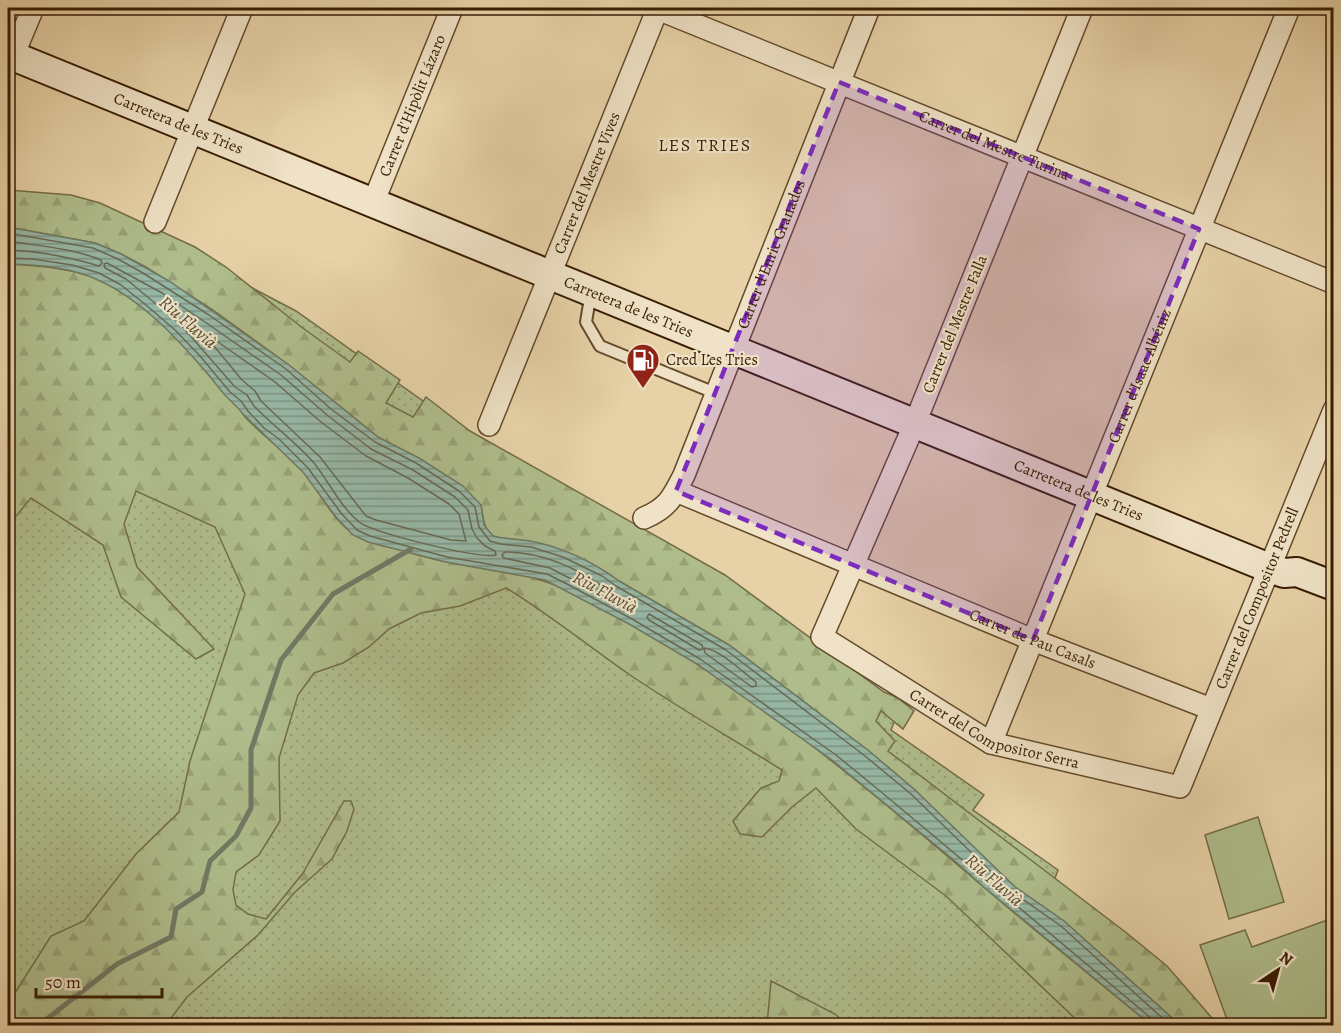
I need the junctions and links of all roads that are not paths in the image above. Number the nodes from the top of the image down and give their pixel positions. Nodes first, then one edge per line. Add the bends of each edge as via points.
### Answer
1 (33, 8) edge
2 (242, 8) edge
3 (452, 8) edge
4 (657, 8) edge
5 (869, 8) edge
6 (1082, 8) edge
7 (1289, 8) edge
8 (10, 55) edge
9 (839, 82) junction
10 (192, 129) junction
11 (1022, 157) junction
12 (373, 203) junction
13 (155, 222) dead end
14 (1199, 229) junction
15 (549, 274) junction
16 (1334, 284) edge
17 (591, 291) junction
18 (732, 349) junction
19 (715, 393) junction
20 (1334, 410) edge
21 (915, 423) junction
22 (489, 425) dead end
23 (676, 490) junction
24 (1091, 495) junction
25 (644, 518) dead end
26 (854, 565) junction
27 (1277, 571) junction
28 (1334, 586) edge
29 (1334, 602) edge
30 (822, 638) joint
31 (1033, 640) junction
32 (1211, 709) junction
33 (991, 743) junction
34 (1180, 787) joint

1 - 8 street
2 - 10 street
3 - 12 street, Carrer d'Hipòlit Lázaro
4 - 9 street, Carrer del Mestre Turina
4 - 15 street, Carrer del Mestre Vives
5 - 9 street, Carrer d'Enric Granados
6 - 11 street, Carrer del Mestre Falla
7 - 14 street, Carrer d'Isaac Albéniz
8 - 10 street, Carretera de les Tries
9 - 11 street, Carrer del Mestre Turina
9 - 18 street, Carrer d'Enric Granados
10 - 12 street, Carretera de les Tries
10 - 13 street
11 - 14 street, Carrer del Mestre Turina
11 - 21 street, Carrer del Mestre Falla
12 - 15 street, Carretera de les Tries
14 - 16 street, Carrer del Mestre Turina
14 - 24 street, Carrer d'Isaac Albéniz
15 - 17 street, Carretera de les Tries
15 - 22 street, Carrer del Mestre Vives
17 - 18 street, Carretera de les Tries
17 - 19 lane via 586,322 600,345
18 - 19 street, Carrer d'Enric Granados
18 - 21 street, Carretera de les Tries
19 - 23 street, Carrer d'Enric Granados
20 - 27 street, Carrer del Compositor Pedrell
21 - 24 street, Carretera de les Tries
21 - 26 street, Carrer del Mestre Falla
23 - 25 street, Carrer d'Enric Granados via 660,511
23 - 26 street, Carrer de Pau Casals
24 - 27 street, Carretera de les Tries
24 - 31 street, Carrer d'Isaac Albéniz
26 - 30 street, Carrer del Mestre Falla
26 - 31 street, Carrer de Pau Casals
27 - 28 street, Carretera de les Tries via 1297,572
27 - 29 street, Carretera de les Tries via 1290,585
27 - 32 street, Carrer del Compositor Pedrell
30 - 33 street, Carrer del Compositor Serra
31 - 32 street, Carrer de Pau Casals
31 - 33 street, Carrer d'Isaac Albéniz
32 - 34 street, Carrer del Compositor Pedrell
33 - 34 street, Carrer del Compositor Serra

